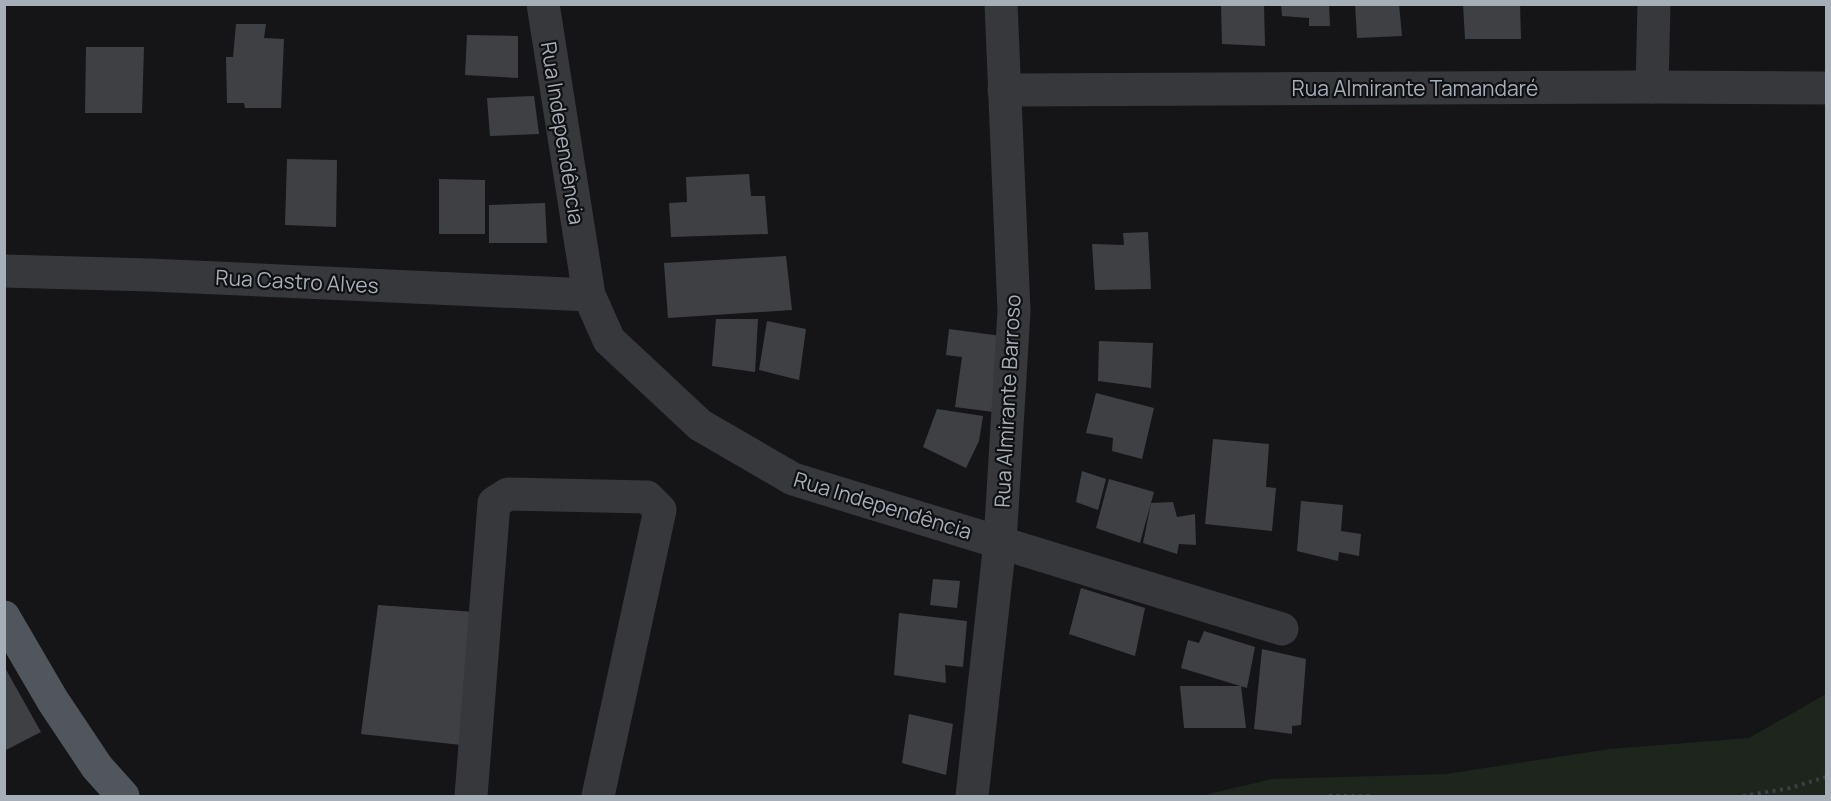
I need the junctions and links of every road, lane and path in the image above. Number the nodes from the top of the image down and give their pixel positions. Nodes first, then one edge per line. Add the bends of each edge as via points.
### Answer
1 (543, 4) edge
2 (1001, 4) edge
3 (1654, 4) edge
4 (1652, 87) junction
5 (1827, 88) edge
6 (1004, 90) junction
7 (4, 271) edge
8 (589, 295) junction
9 (1000, 542) junction
10 (4, 617) edge
11 (1282, 629) dead end
12 (1827, 777) edge
13 (123, 796) edge
14 (471, 796) edge
15 (598, 796) edge
16 (972, 796) edge
17 (1329, 796) edge
18 (1370, 796) edge
19 (1743, 796) edge

1 - 8 street, Rua Independência
2 - 6 street, Rua Almirante Barroso
3 - 4 street
4 - 5 street, Rua Almirante Tamandaré
4 - 6 street, Rua Almirante Tamandaré
6 - 9 street, Rua Almirante Barroso via 1014,311
7 - 8 street, Rua Castro Alves
8 - 9 street, Rua Independência via 609,340 700,425 793,479
9 - 11 street, Rua Independência
9 - 16 street, Rua Almirante Barroso
10 - 13 main road via 53,701 97,767
12 - 19 path
14 - 15 street via 494,503 508,494 647,498 660,510
17 - 18 path

